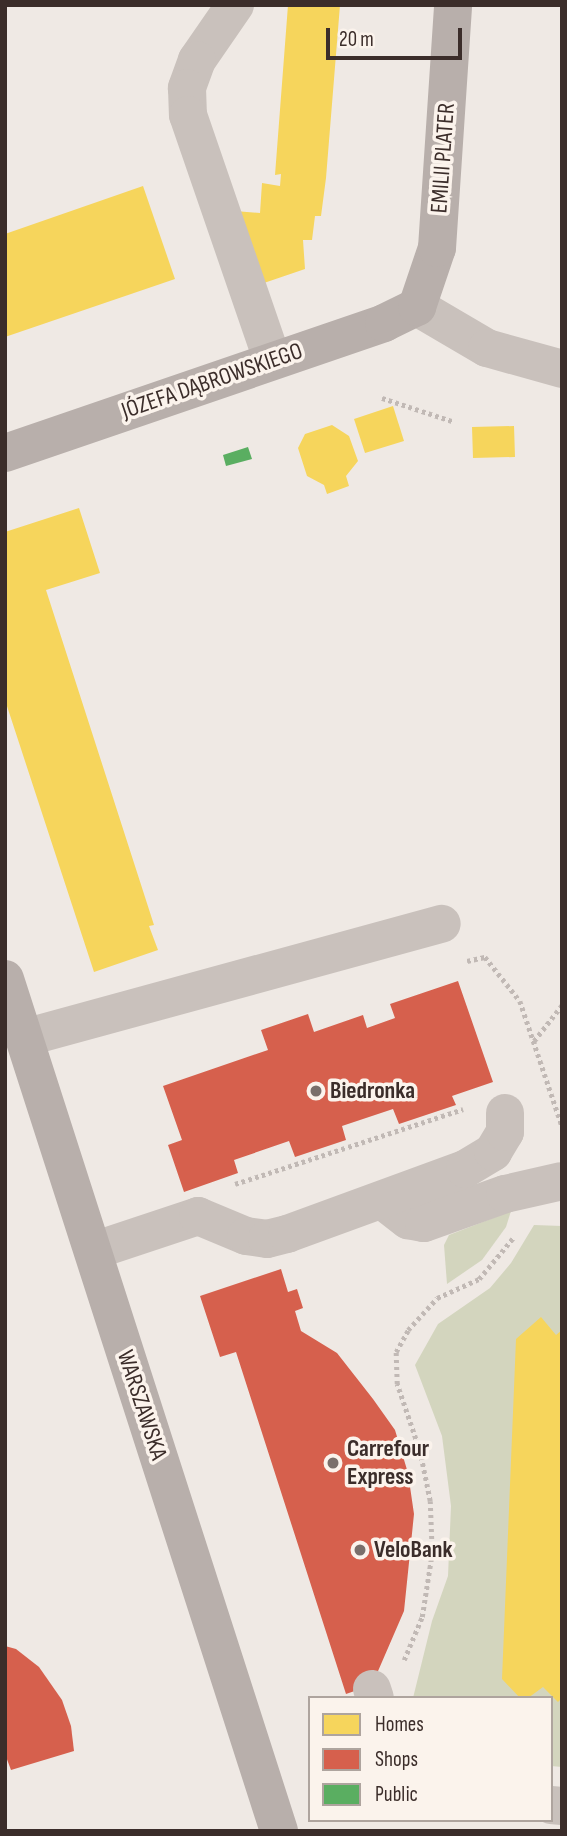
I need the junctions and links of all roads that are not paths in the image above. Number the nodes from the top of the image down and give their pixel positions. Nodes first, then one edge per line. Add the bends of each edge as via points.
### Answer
1 (235, 5) edge
2 (453, 5) edge
3 (417, 307) junction
4 (272, 359) junction
5 (562, 369) edge
6 (5, 453) edge
7 (442, 924) road end
8 (5, 979) edge
9 (24, 1038) junction
10 (488, 1110) road end
11 (562, 1181) edge
12 (382, 1200) junction
13 (93, 1251) junction
14 (279, 1831) edge

1 - 4 lane via 197,60 187,88 188,115
2 - 3 main road, EMILII PLATER via 437,247
3 - 4 main road, JÓZEFA DĄBROWSKIEGO via 384,323
3 - 5 lane via 487,348
4 - 6 main road, JÓZEFA DĄBROWSKIEGO
7 - 9 lane
8 - 9 main road, WARSZAWSKA
9 - 13 main road, WARSZAWSKA
10 - 12 lane via 505,1132 493,1152 465,1169
11 - 12 lane via 505,1194 424,1223 408,1220
12 - 13 lane via 267,1238 246,1236 198,1216
13 - 14 main road, WARSZAWSKA

